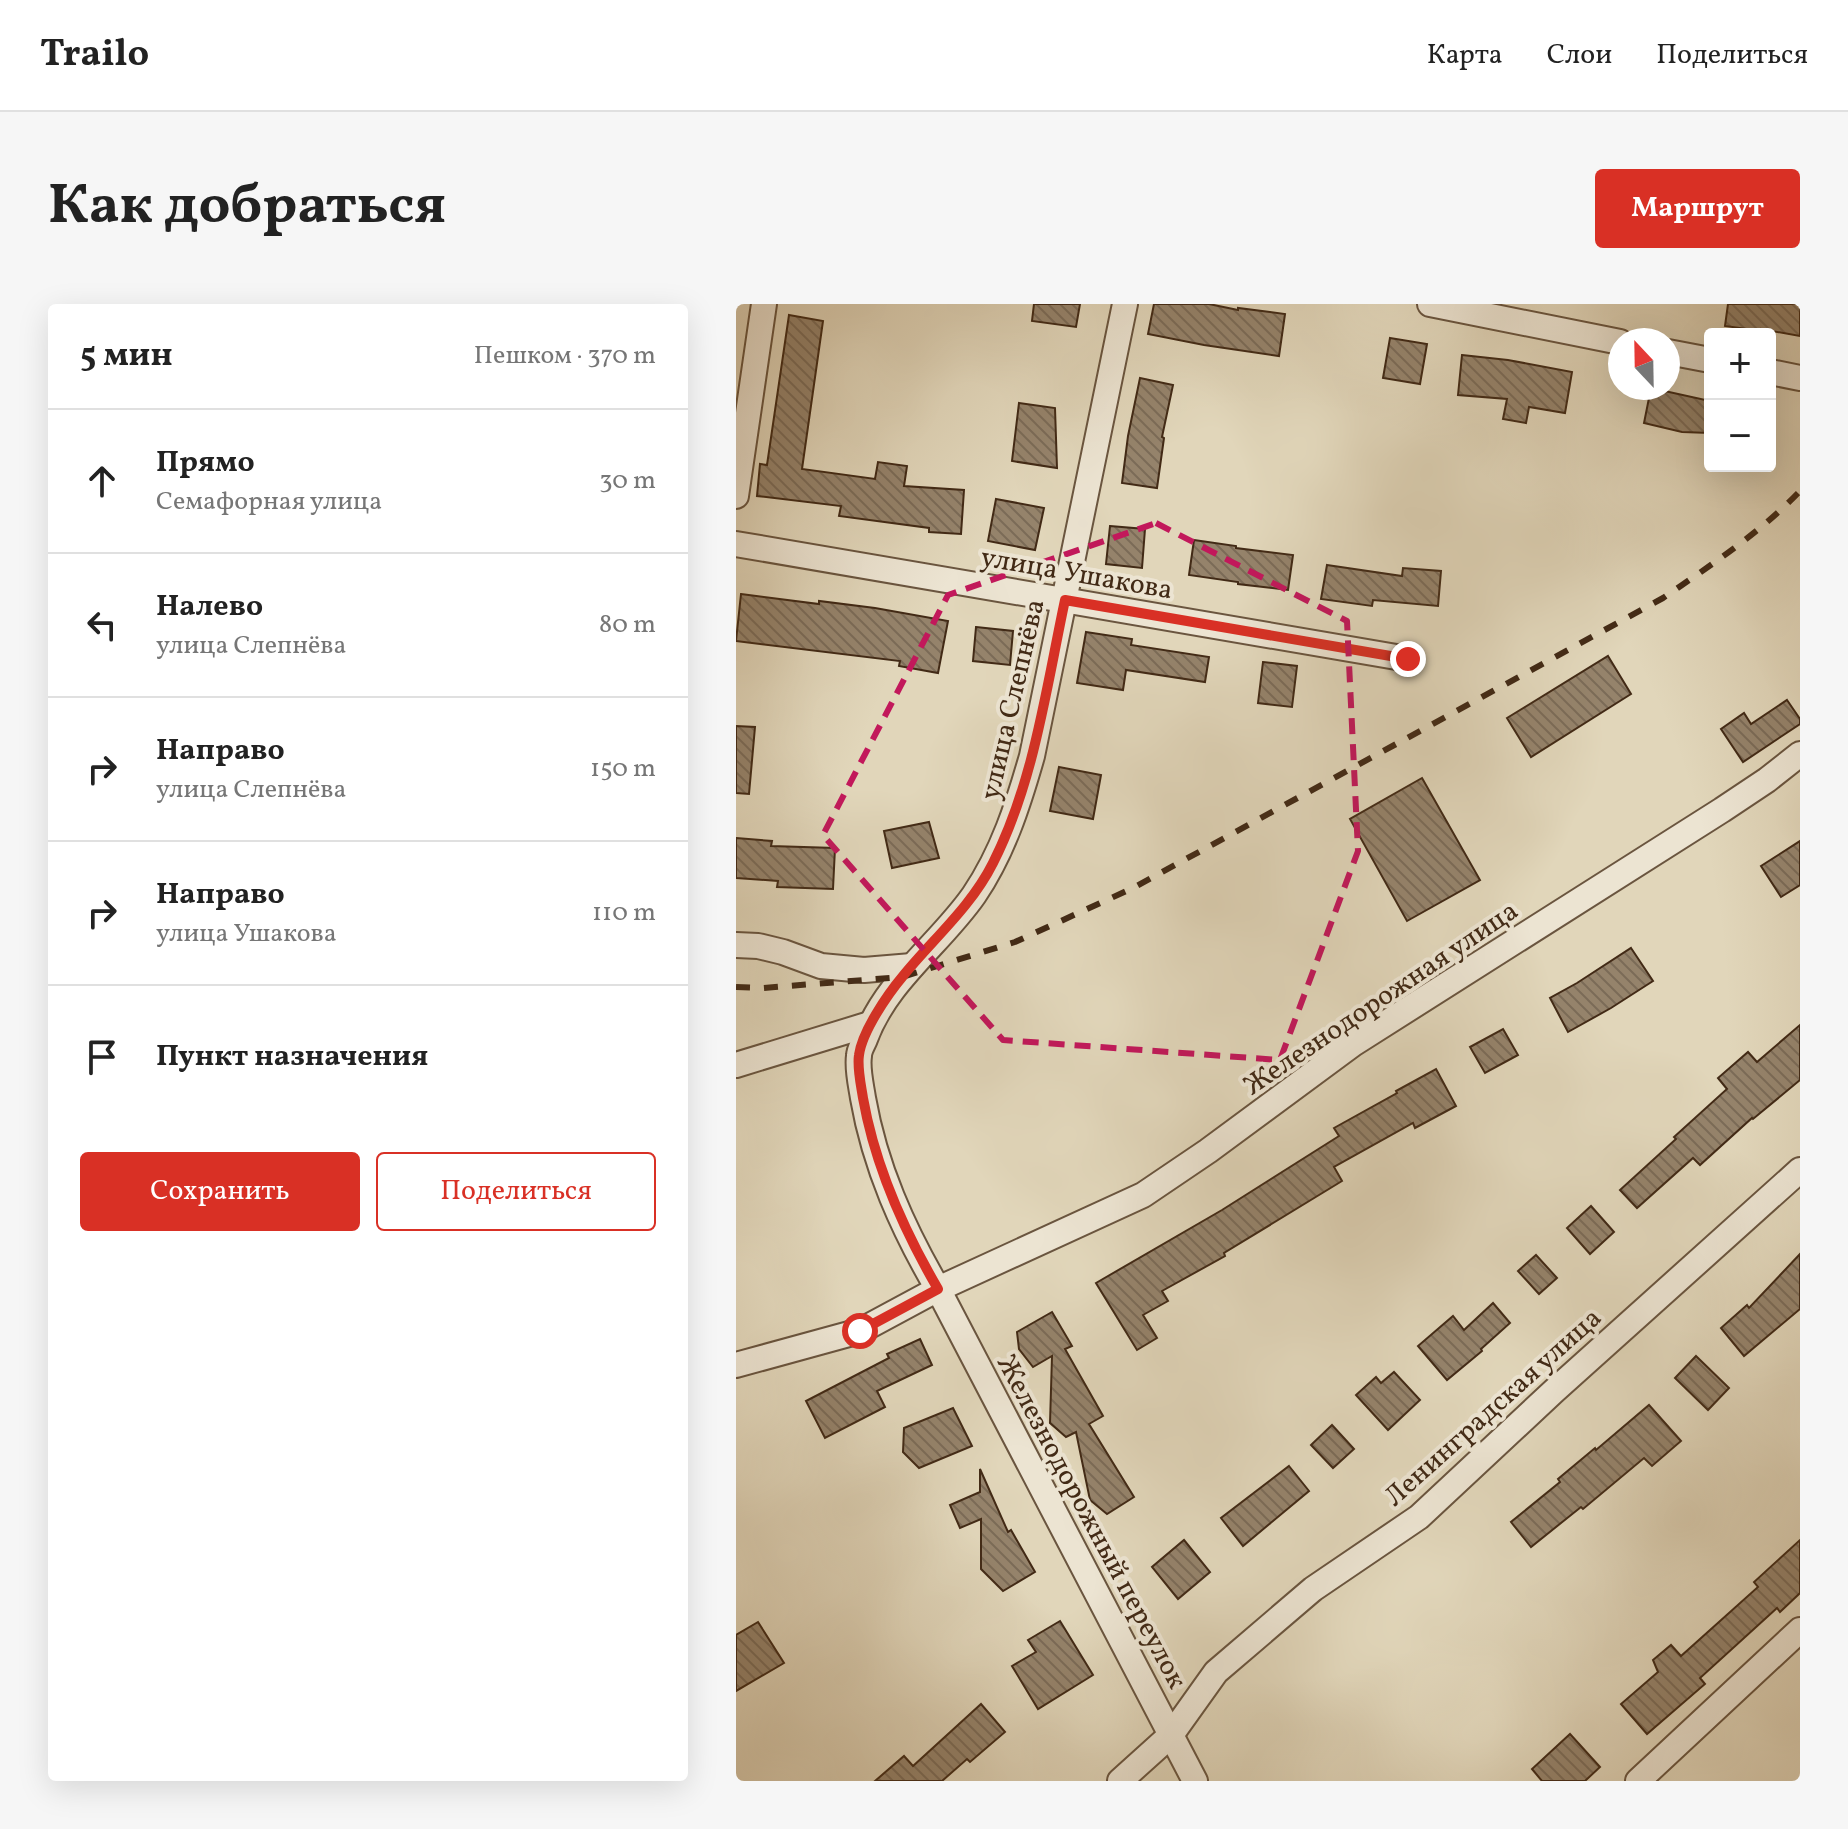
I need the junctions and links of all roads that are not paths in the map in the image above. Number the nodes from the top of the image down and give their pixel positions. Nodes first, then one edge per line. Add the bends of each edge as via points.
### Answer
1 (764, 304) edge
2 (1125, 304) edge
3 (1430, 304) edge
4 (1608, 340) edge
5 (1680, 354) edge
6 (1704, 359) edge
7 (1776, 373) edge
8 (1800, 378) edge
9 (736, 496) edge
10 (736, 544) edge
11 (1065, 600) junction
12 (1408, 659) dead end
13 (1800, 754) edge
14 (736, 945) edge
15 (912, 966) junction
16 (870, 1024) junction
17 (736, 1065) edge
18 (1800, 1170) edge
19 (938, 1289) junction
20 (736, 1365) edge
21 (1800, 1630) edge
22 (1171, 1735) junction
23 (1120, 1781) edge
24 (1195, 1781) edge
25 (1638, 1781) edge

1 - 9 street
2 - 11 street, улица Слепнёва
3 - 4 street
5 - 6 street
7 - 8 street
10 - 11 street, улица Ушакова
11 - 12 street, улица Ушакова
11 - 15 street, улица Слепнёва via 1014,818 973,896
13 - 19 street, Железнодорожная улица via 1722,810 1353,1044 1143,1195
14 - 15 street via 783,952 821,966
15 - 16 street, улица Слепнёва
16 - 17 street
16 - 19 street, улица Слепнёва via 859,1055 869,1128 912,1245
18 - 22 street, Ленинградская улица via 1419,1517 1313,1589 1216,1672
19 - 20 street, Железнодорожная улица via 860,1331
19 - 22 street, Железнодорожный переулок
21 - 25 street
22 - 23 street, Ленинградская улица
22 - 24 street, Железнодорожный переулок

